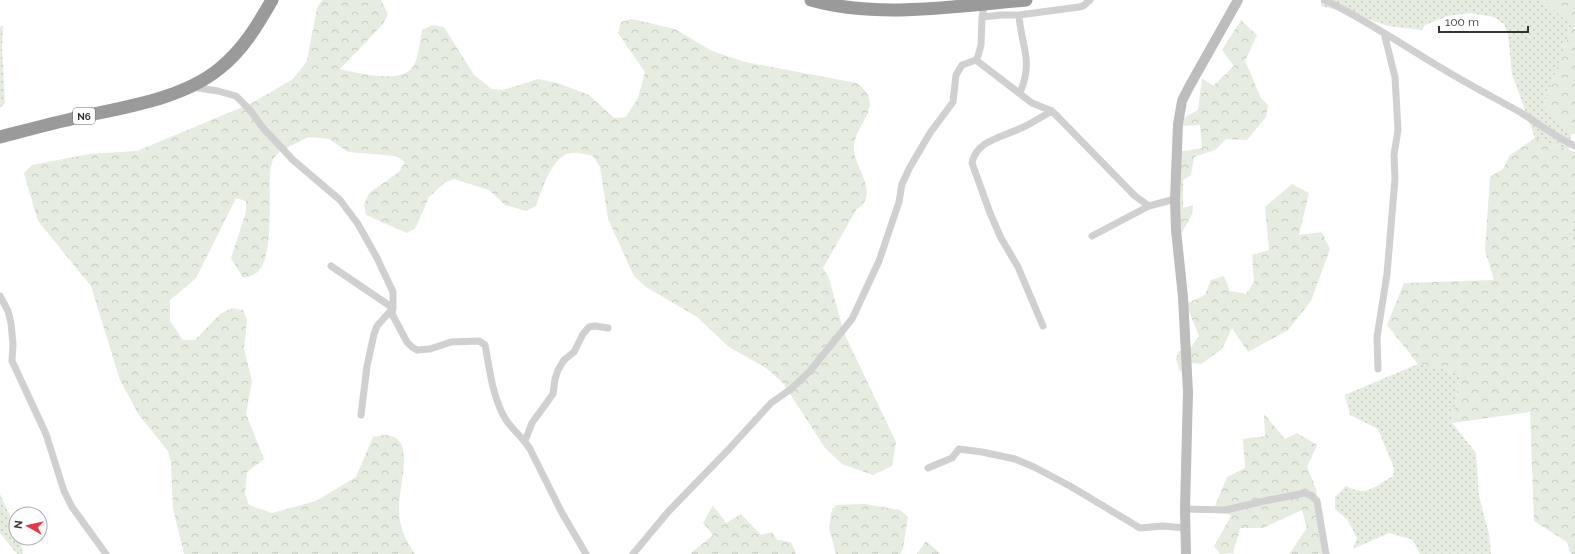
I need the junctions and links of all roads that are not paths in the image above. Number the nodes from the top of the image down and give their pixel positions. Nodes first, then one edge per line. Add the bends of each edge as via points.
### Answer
1 (272, 0) edge
2 (811, 0) edge
3 (1026, 0) edge
4 (1090, 0) edge
5 (1238, 0) edge
6 (1325, 0) edge
7 (968, 2) edge
8 (985, 3) junction
9 (1019, 15) junction
10 (982, 17) junction
11 (1384, 33) junction
12 (976, 60) junction
13 (190, 87) junction
14 (1020, 93) junction
15 (1052, 111) junction
16 (0, 136) edge
17 (1575, 146) edge
18 (1175, 199) junction
19 (1149, 206) junction
20 (1092, 236) dead end
21 (332, 266) dead end
22 (0, 296) edge
23 (393, 308) junction
24 (1042, 326) dead end
25 (608, 328) dead end
26 (1378, 369) dead end
27 (361, 415) dead end
28 (525, 441) junction
29 (928, 468) dead end
30 (1185, 509) junction
31 (1185, 528) junction
32 (106, 554) edge
33 (586, 554) edge
34 (632, 554) edge
35 (1186, 554) edge
36 (1326, 554) edge

1 - 13 highway, N6 via 255,30 234,56 206,79
2 - 7 highway via 847,7 884,10
3 - 8 highway
4 - 9 street via 1083,6
5 - 18 street via 1182,101 1178,124
6 - 11 street
7 - 8 highway
8 - 10 street
9 - 10 street
9 - 14 street via 1027,63
10 - 12 street via 982,45
11 - 17 street
11 - 26 street via 1395,77 1398,130 1394,155 1387,274 1377,338
12 - 14 street
12 - 34 street via 962,65 956,76 954,102 930,133 910,167 902,184 899,202 879,261 852,319 810,371 771,403
13 - 16 highway, N6 via 144,102
13 - 23 street via 236,96 293,160 340,200 358,224 377,258 393,292
14 - 15 street via 1032,103
15 - 19 street via 1135,196
15 - 24 street via 1018,130 985,144 972,163 990,213 1018,268
18 - 19 street
18 - 30 street via 1188,392
19 - 20 street
21 - 23 street
22 - 32 street via 11,323 12,361 44,429 64,491 72,507
23 - 27 street via 377,326 374,334
23 - 28 street via 392,314 407,342 417,350 430,349 451,342 485,344 495,395 506,420
25 - 28 street via 589,327 583,334 574,352 564,360 558,370 553,394 532,423
28 - 33 street
29 - 31 street via 952,458 960,449 1015,459 1034,466 1140,528
30 - 31 street
30 - 36 street via 1226,510 1305,493 1317,501
31 - 35 street

